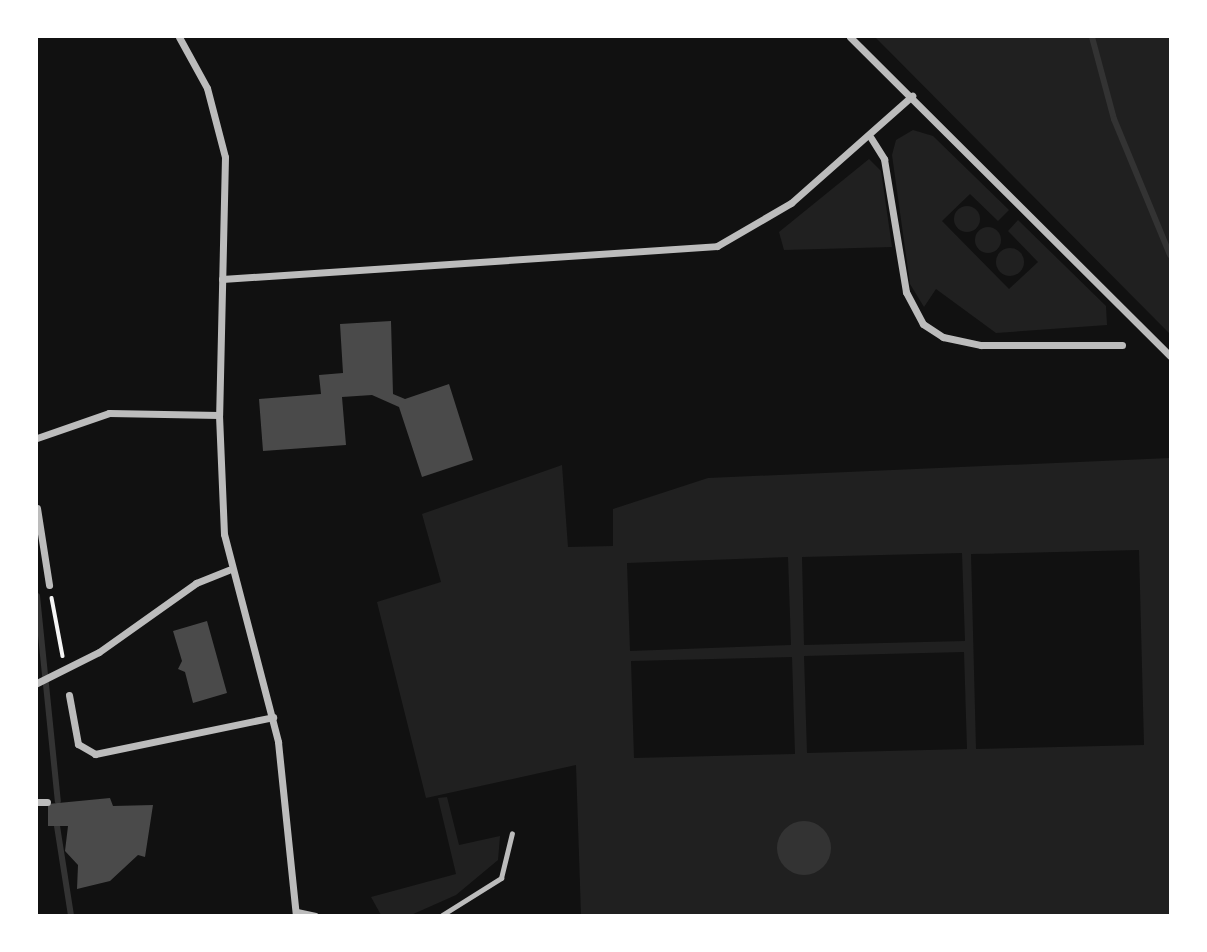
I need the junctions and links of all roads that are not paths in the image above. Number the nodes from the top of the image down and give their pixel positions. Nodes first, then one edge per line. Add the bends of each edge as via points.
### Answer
1 (179, 37) edge
2 (850, 37) edge
3 (912, 96) junction
4 (872, 138) junction
5 (222, 279) junction
6 (1122, 345) dead end
7 (1170, 356) edge
8 (219, 415) junction
9 (37, 438) edge
10 (37, 508) edge
11 (229, 570) junction
12 (50, 584) road end
13 (39, 682) edge
14 (69, 695) dead end
15 (273, 717) junction
16 (37, 802) edge
17 (47, 802) dead end
18 (512, 833) dead end
19 (297, 913) edge
20 (316, 915) edge
21 (442, 915) edge

1 - 5 street via 207,88 225,157
2 - 3 street
3 - 4 street
3 - 7 street
4 - 5 street via 760,225 717,247
4 - 6 street via 884,159 905,292 923,324 943,337 981,345
5 - 8 street
8 - 9 street via 109,413
8 - 11 street
10 - 12 street
11 - 13 street via 196,583
11 - 15 street
14 - 15 street via 78,744 95,754
15 - 19 street
16 - 17 street
18 - 21 lane via 501,878
19 - 20 lane

